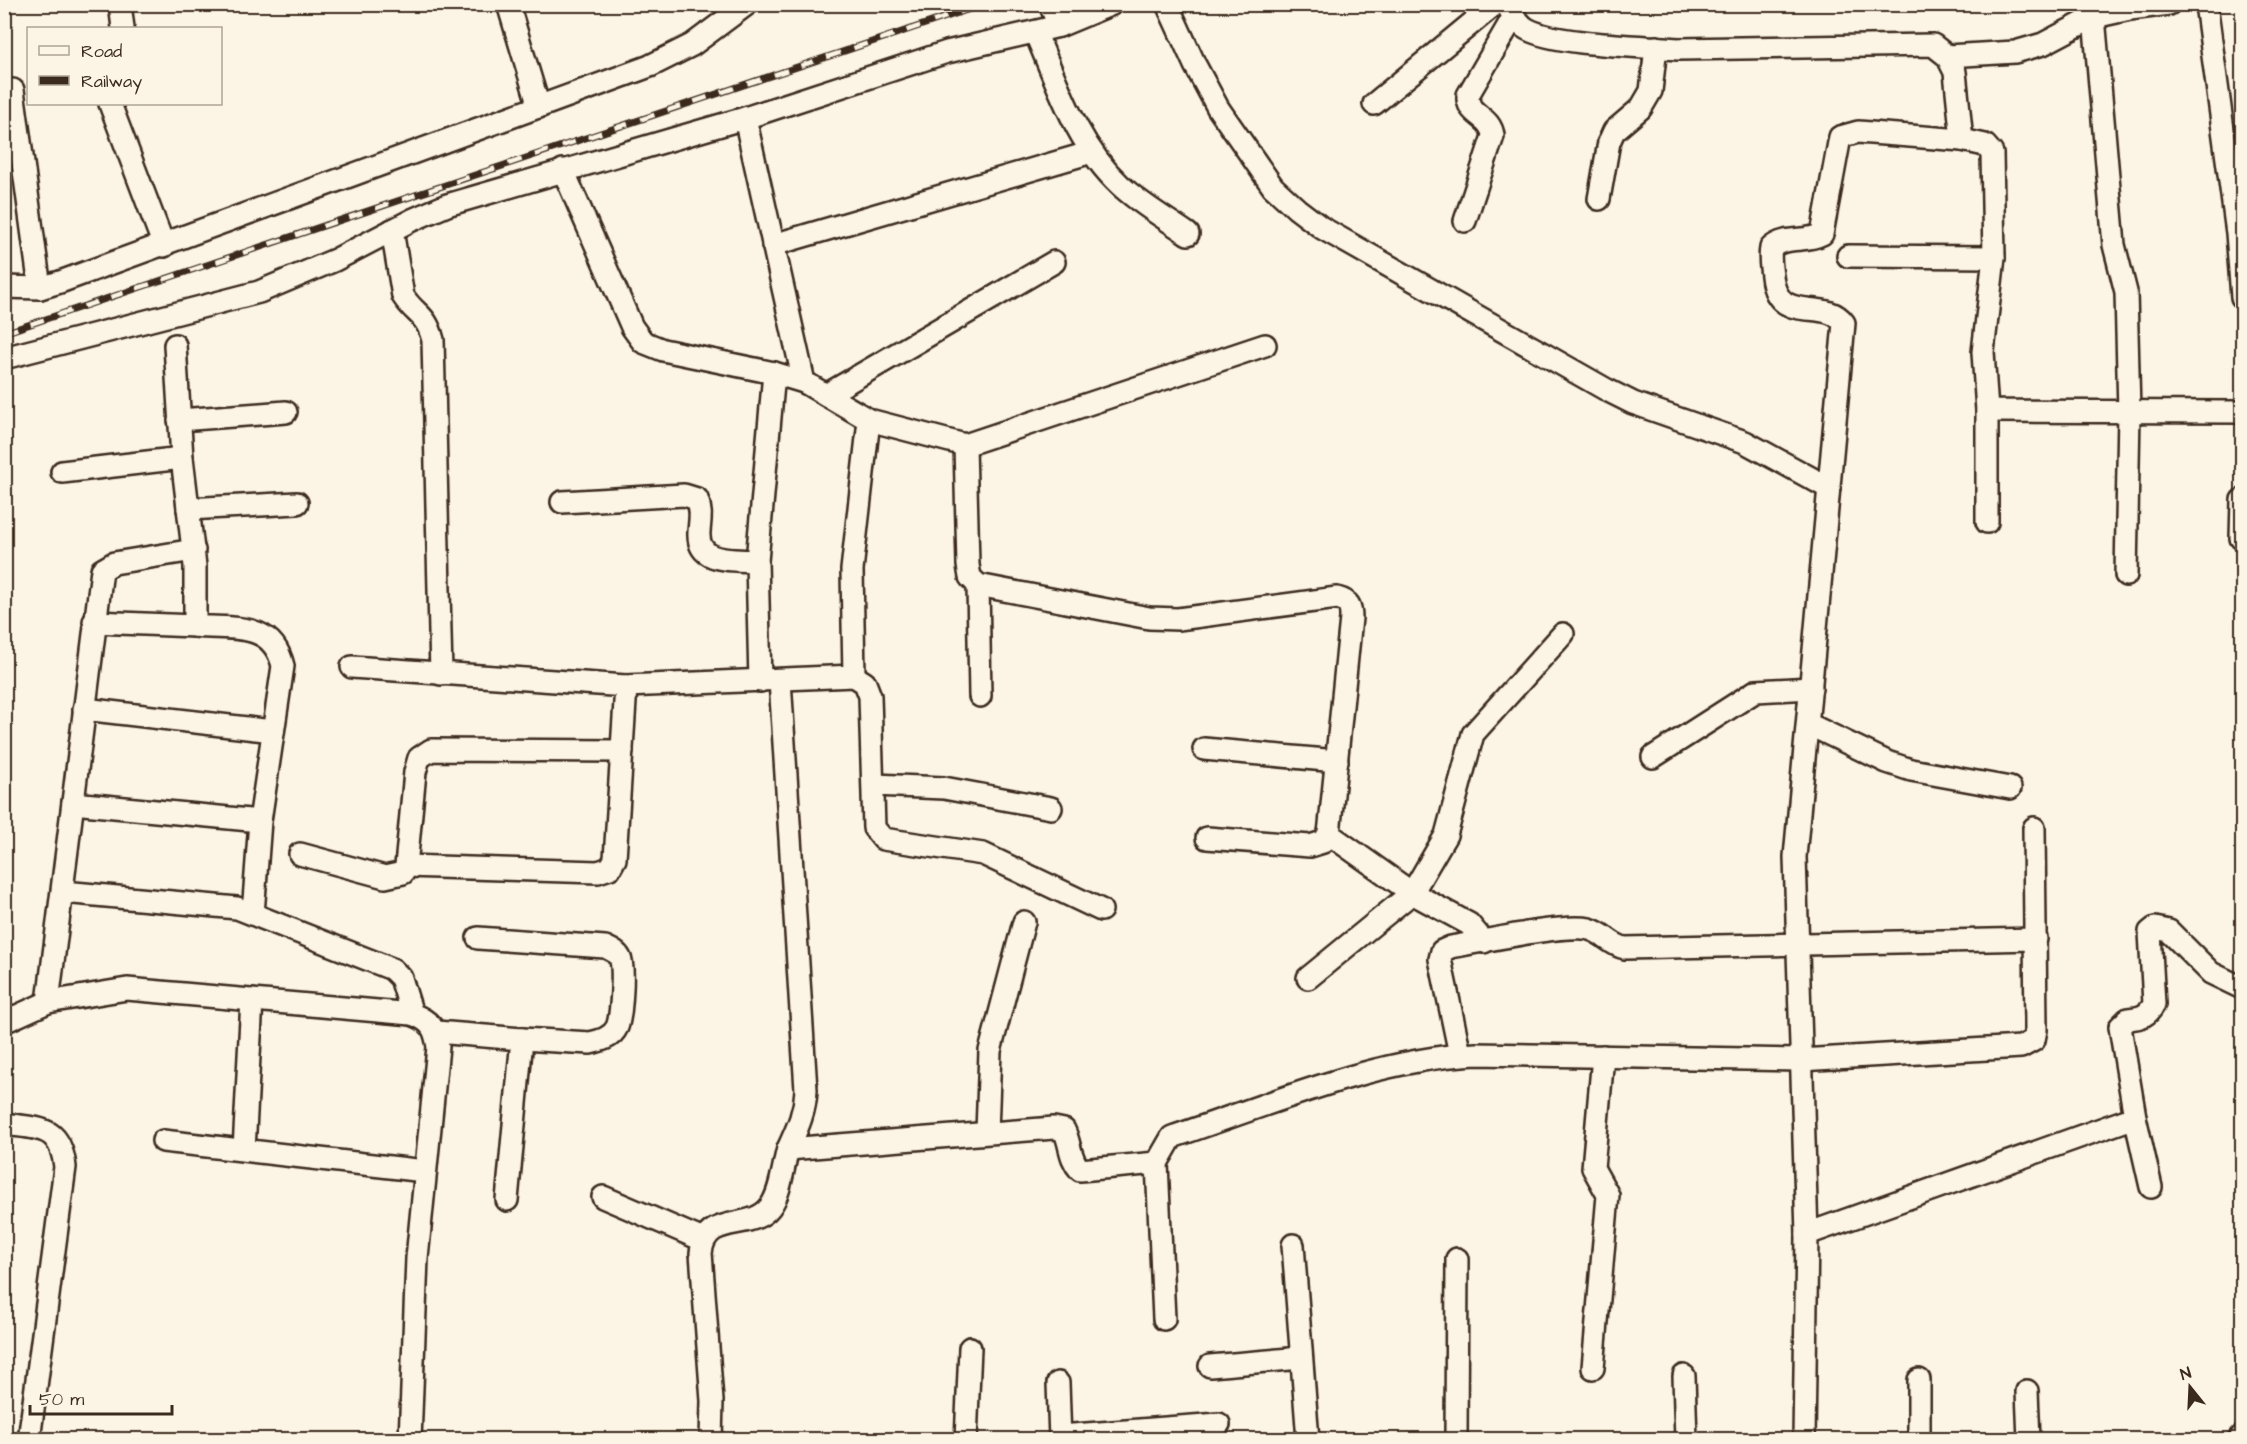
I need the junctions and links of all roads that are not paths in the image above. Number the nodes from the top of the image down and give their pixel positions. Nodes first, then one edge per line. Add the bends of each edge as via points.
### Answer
1 (120, 4) edge
2 (508, 4) edge
3 (747, 4) edge
4 (1050, 4) edge
5 (1112, 4) edge
6 (1167, 4) edge
7 (1495, 4) edge
8 (2169, 4) edge
9 (2206, 4) edge
10 (1510, 10) edge
11 (2094, 17) junction
12 (1059, 26) junction
13 (123, 27) edge
14 (1035, 32) junction
15 (1656, 47) junction
16 (1947, 56) junction
17 (13, 90) dead end
18 (1374, 104) dead end
19 (110, 105) edge
20 (539, 107) junction
21 (745, 118) junction
22 (1962, 140) junction
23 (1092, 152) junction
24 (562, 170) junction
25 (1599, 199) dead end
26 (1465, 221) dead end
27 (392, 230) junction
28 (1188, 234) dead end
29 (773, 245) junction
30 (164, 246) junction
31 (1848, 256) dead end
32 (1994, 257) junction
33 (1054, 261) dead end
34 (4, 287) edge
35 (39, 288) junction
36 (2242, 297) edge
37 (175, 345) dead end
38 (1265, 345) dead end
39 (4, 358) edge
40 (774, 373) junction
41 (804, 382) junction
42 (826, 395) junction
43 (1986, 411) junction
44 (286, 412) dead end
45 (2129, 412) junction
46 (2242, 412) edge
47 (179, 420) junction
48 (869, 420) junction
49 (965, 445) junction
50 (182, 458) junction
51 (62, 472) dead end
52 (1829, 488) junction
53 (2242, 500) edge
54 (562, 502) dead end
55 (297, 503) dead end
56 (188, 509) junction
57 (1987, 522) dead end
58 (2241, 538) dead end
59 (194, 550) junction
60 (757, 561) junction
61 (2126, 575) dead end
62 (978, 585) junction
63 (94, 622) junction
64 (195, 626) junction
65 (1563, 634) dead end
66 (352, 667) dead end
67 (441, 674) junction
68 (854, 676) junction
69 (770, 681) junction
70 (626, 686) junction
71 (1811, 688) junction
72 (980, 696) dead end
73 (84, 709) junction
74 (1808, 724) junction
75 (273, 730) junction
76 (1204, 749) dead end
77 (622, 752) junction
78 (1653, 757) dead end
79 (1337, 761) junction
80 (874, 785) junction
81 (2010, 788) dead end
82 (73, 803) junction
83 (1051, 808) dead end
84 (260, 821) junction
85 (2034, 828) dead end
86 (1329, 834) junction
87 (1207, 838) dead end
88 (300, 854) dead end
89 (406, 866) junction
90 (63, 892) junction
91 (1412, 893) junction
92 (1101, 910) dead end
93 (253, 914) junction
94 (1024, 922) dead end
95 (478, 938) dead end
96 (2036, 939) junction
97 (1484, 942) junction
98 (1796, 945) junction
99 (1308, 978) dead end
100 (2242, 988) edge
101 (252, 1000) junction
102 (48, 1002) junction
103 (412, 1014) junction
104 (4, 1022) edge
105 (436, 1032) junction
106 (522, 1040) junction
107 (1460, 1054) junction
108 (1603, 1056) junction
109 (1800, 1060) junction
110 (2135, 1117) junction
111 (4, 1124) edge
112 (987, 1132) junction
113 (163, 1141) dead end
114 (788, 1149) junction
115 (244, 1150) junction
116 (1157, 1163) junction
117 (425, 1171) junction
118 (2151, 1187) dead end
119 (603, 1197) dead end
120 (507, 1200) dead end
121 (1807, 1234) junction
122 (703, 1240) junction
123 (1293, 1245) dead end
124 (1456, 1259) dead end
125 (1164, 1318) dead end
126 (970, 1348) dead end
127 (1301, 1358) junction
128 (1210, 1366) dead end
129 (1593, 1368) dead end
130 (1684, 1376) dead end
131 (1919, 1380) dead end
132 (1058, 1383) dead end
133 (2027, 1391) dead end
134 (1219, 1424) dead end
135 (2242, 1436) edge
136 (1060, 1438) edge
137 (29, 1440) edge
138 (410, 1440) edge
139 (711, 1440) edge
140 (966, 1440) edge
141 (1308, 1440) edge
142 (1456, 1440) edge
143 (1686, 1440) edge
144 (1804, 1440) edge
145 (1919, 1440) edge
146 (2029, 1440) edge
147 (2239, 1440) edge

1 - 13 street
2 - 20 street
3 - 20 street via 692,45 650,66
4 - 12 street
5 - 12 street
6 - 52 street via 1218,108 1273,187 1322,228 1607,390 1745,442
7 - 18 street
8 - 11 street
9 - 36 street
10 - 15 street via 1525,28 1545,36
10 - 26 street via 1468,95 1470,110 1487,120 1493,136
11 - 16 street via 2043,44 2015,52
11 - 45 street via 2114,245 2126,292
12 - 14 street
14 - 21 street via 957,50
14 - 23 street via 1077,128
15 - 16 street via 1916,43 1933,45
15 - 25 street via 1651,91 1641,108 1614,131
16 - 22 street via 1955,72
17 - 35 street
19 - 30 street
20 - 30 street
21 - 24 street
21 - 29 street
22 - 32 street via 1985,145 1992,153
22 - 52 street via 1858,132 1840,137 1822,234 1785,240 1771,248 1773,283 1781,301 1834,315 1844,323
23 - 28 street via 1121,186
23 - 29 street
24 - 27 street via 447,205
24 - 40 street via 632,327 643,342 663,350
27 - 39 street via 335,260 259,292
27 - 67 street via 403,296 423,315 433,340
29 - 41 street
30 - 35 street
31 - 32 street
32 - 43 street via 1983,352
33 - 42 street
34 - 35 street
37 - 47 street
38 - 49 street
40 - 41 street
40 - 60 street
41 - 42 street
42 - 48 street
43 - 45 street
43 - 57 street
44 - 47 street
45 - 46 street
45 - 61 street
47 - 50 street
48 - 49 street
48 - 68 street via 852,570
49 - 62 street via 968,565 970,577
50 - 51 street
50 - 56 street
52 - 71 street
53 - 58 street
54 - 60 street via 684,495 697,499 701,509 699,539 703,552 712,558
55 - 56 street
56 - 59 street
59 - 63 street via 114,563 102,570
59 - 64 street
60 - 69 street
62 - 72 street
62 - 79 street via 1149,618 1346,600 1351,618
63 - 64 street
63 - 73 street
64 - 75 street via 252,630 273,642 283,666
65 - 91 street via 1473,734 1446,835
66 - 67 street
67 - 70 street
68 - 69 street
68 - 80 street via 865,683 870,696
69 - 70 street
69 - 114 street via 806,1090 805,1107
70 - 77 street
71 - 74 street
71 - 78 street via 1756,691
73 - 75 street
73 - 82 street
74 - 81 street via 1911,770
74 - 98 street via 1797,821
75 - 84 street
76 - 79 street
77 - 89 street via 431,750 419,758 415,772
77 - 89 street via 615,859 610,868 598,872
79 - 86 street
80 - 83 street via 944,788
80 - 92 street via 874,828 883,840 983,854
82 - 84 street
82 - 90 street
84 - 93 street
85 - 96 street
86 - 87 street via 1323,842 1310,846
86 - 91 street
88 - 89 street via 385,877 403,873
90 - 93 street via 215,905
90 - 102 street
91 - 97 street via 1469,924
91 - 99 street
93 - 103 street via 392,969 401,978
94 - 112 street via 990,1051
95 - 106 street via 605,947 620,958 623,968 618,1026 612,1034 590,1043
96 - 98 street
96 - 109 street via 2036,1030 2034,1040 2021,1047
97 - 98 street via 1576,928 1597,932 1625,948
97 - 107 street via 1451,947 1442,951 1440,959
98 - 109 street
100 - 110 street via 2203,967 2169,931 2155,928 2151,932 2154,1004 2150,1012 2128,1019 2120,1027
101 - 102 street via 127,989
101 - 103 street
101 - 115 street
102 - 104 street
103 - 105 street via 428,1020
105 - 106 street
105 - 117 street via 438,1047
106 - 120 street
107 - 108 street
107 - 116 street via 1387,1066 1172,1137
108 - 109 street
108 - 129 street via 1593,1168 1604,1185 1607,1202
109 - 121 street
110 - 118 street
110 - 121 street
111 - 137 street via 45,1129 57,1138 65,1167
112 - 114 street
112 - 116 street via 1064,1130 1072,1161 1080,1170
113 - 115 street
114 - 122 street via 771,1206 762,1214 709,1232
115 - 117 street
116 - 125 street
117 - 138 street via 412,1326
119 - 122 street
121 - 144 street
122 - 139 street
123 - 127 street
124 - 142 street
126 - 140 street
127 - 128 street
127 - 141 street
130 - 143 street
131 - 145 street
132 - 136 street
133 - 146 street
134 - 136 street
135 - 147 street

